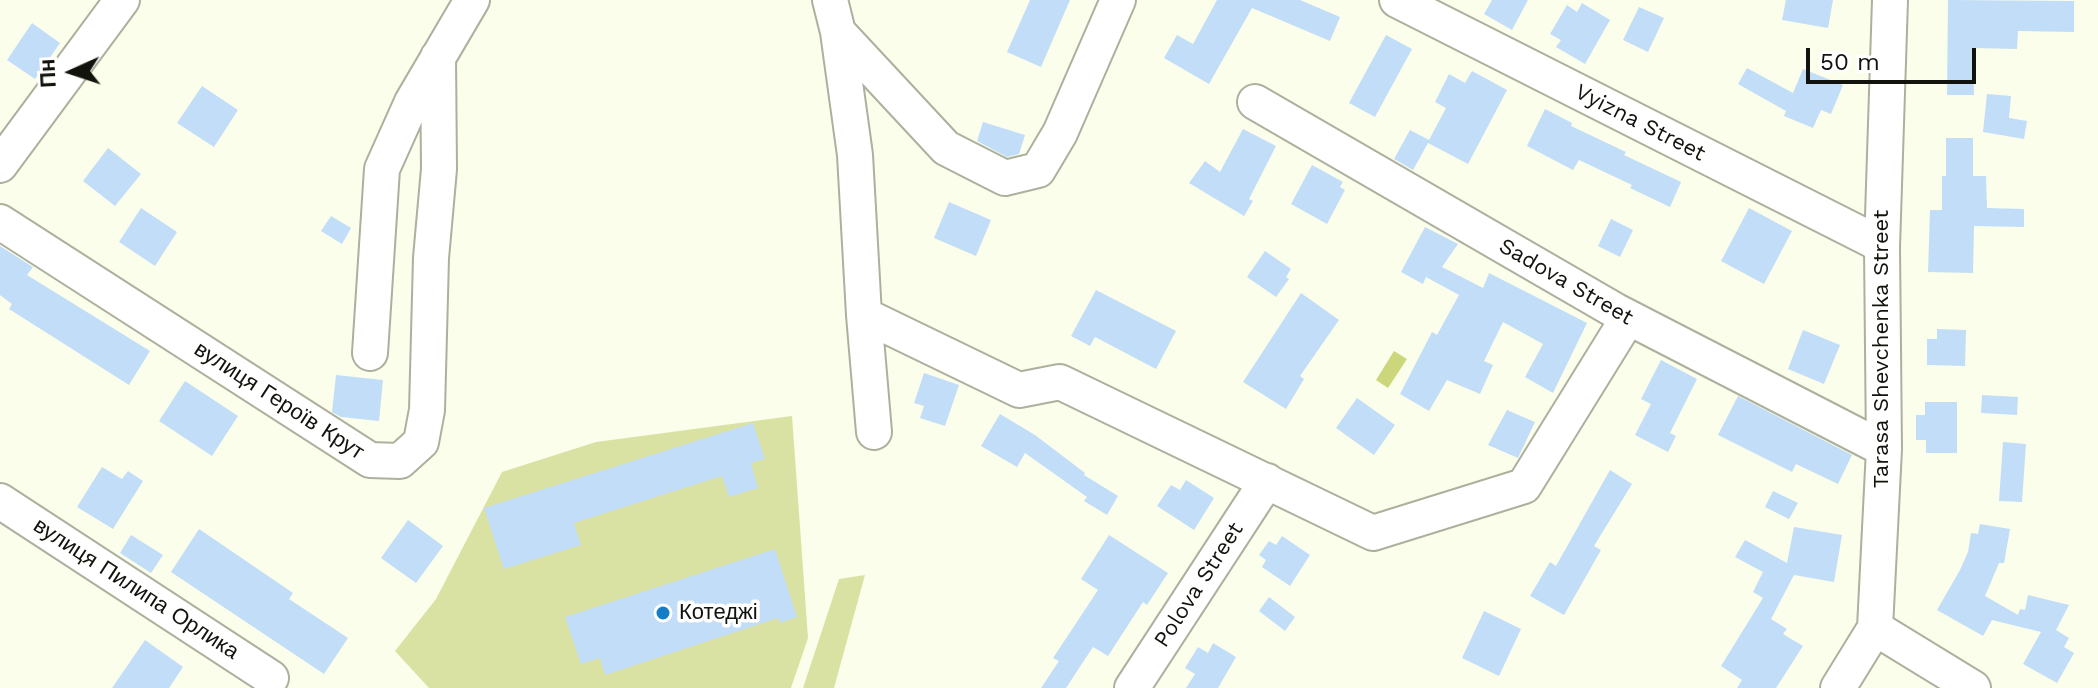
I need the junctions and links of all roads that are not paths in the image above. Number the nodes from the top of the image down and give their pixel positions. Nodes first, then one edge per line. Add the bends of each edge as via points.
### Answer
1 (122, 0) edge
2 (472, 0) edge
3 (1118, 0) edge
4 (1397, 0) edge
5 (1890, 0) edge
6 (834, 16) edge
7 (438, 57) junction
8 (1255, 102) dead end
9 (0, 165) edge
10 (0, 222) edge
11 (1882, 247) junction
12 (864, 315) junction
13 (1628, 318) junction
14 (370, 353) dead end
15 (874, 432) dead end
16 (1884, 449) junction
17 (1267, 481) junction
18 (0, 501) edge
19 (1875, 628) junction
20 (271, 678) dead end
21 (1132, 688) edge
22 (1838, 688) edge
23 (1973, 688) edge

1 - 9 street
2 - 7 street
3 - 6 street via 1060,133 1038,170 1005,178 946,148
4 - 11 street, Vyizna Street
5 - 11 street, Tarasa Shevchenka Street
6 - 12 street via 855,155
7 - 10 street, вулиця Героїв Крут via 439,169 427,410 421,442 400,461 370,460
7 - 14 street via 382,169
8 - 13 street, Sadova Street
11 - 16 street, Tarasa Shevchenka Street
12 - 15 street
12 - 17 street via 1019,390 1060,382
13 - 16 street, Sadova Street
13 - 17 street via 1524,486 1373,533
16 - 19 street, Tarasa Shevchenka Street
17 - 21 street, Polova Street
18 - 20 street, вулиця Пилипа Орлика
19 - 22 street, Tarasa Shevchenka Street
19 - 23 street

